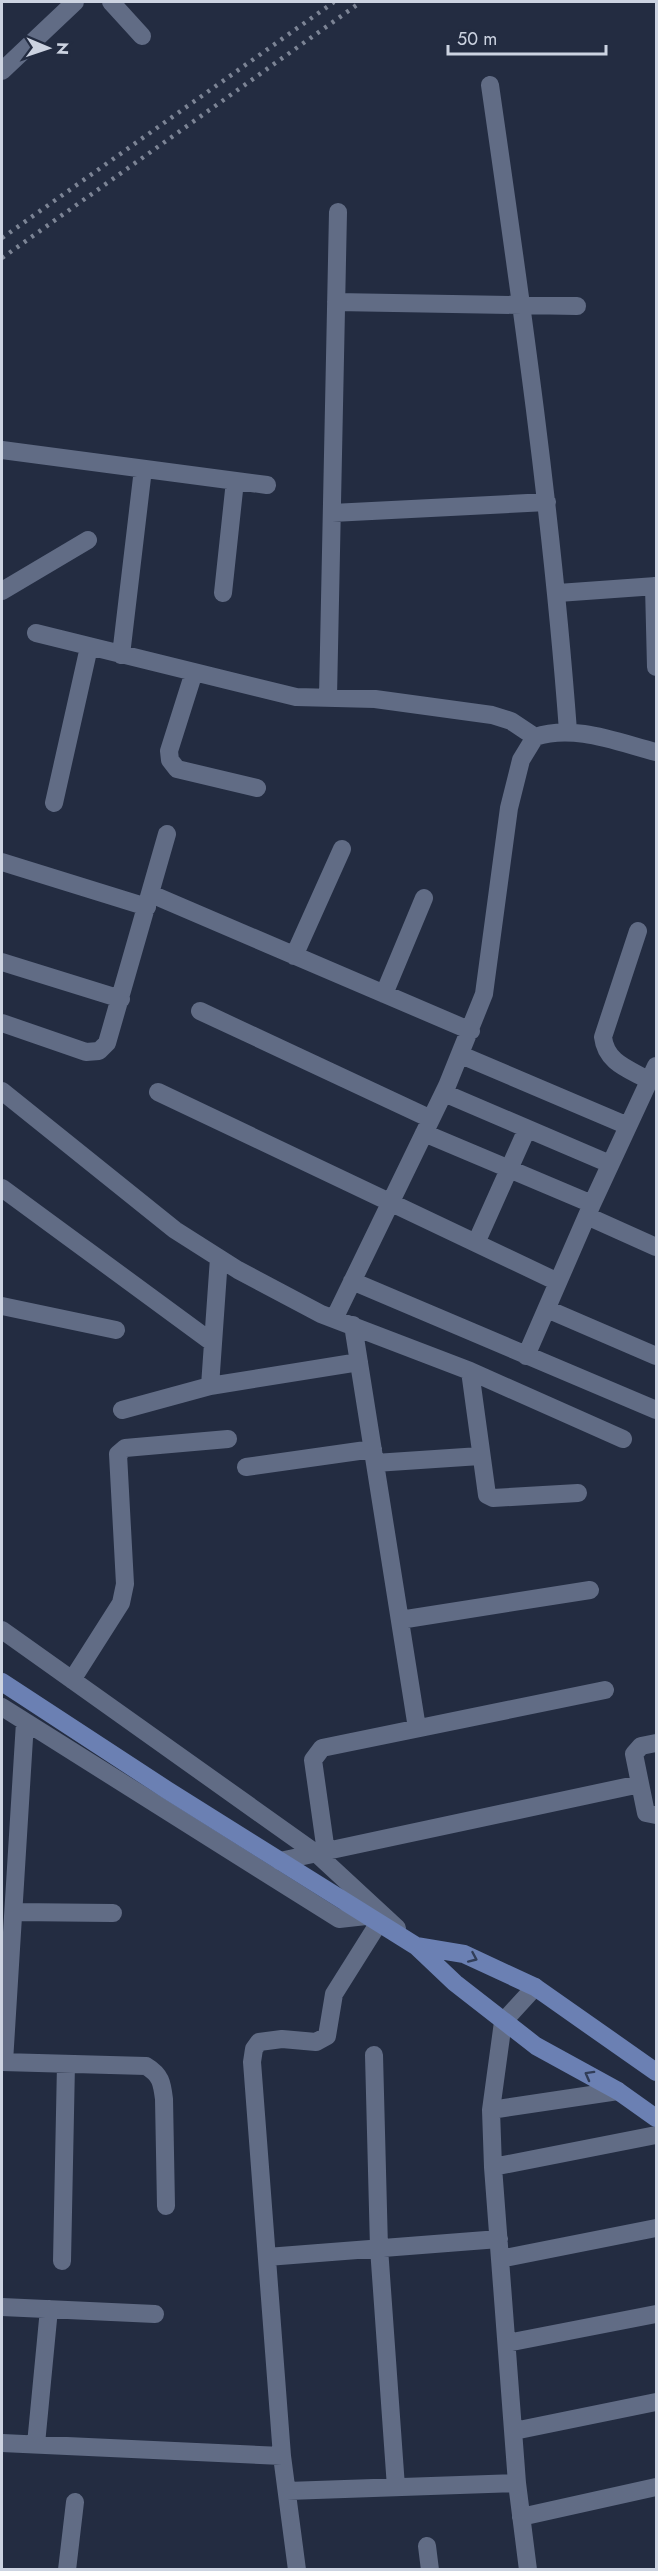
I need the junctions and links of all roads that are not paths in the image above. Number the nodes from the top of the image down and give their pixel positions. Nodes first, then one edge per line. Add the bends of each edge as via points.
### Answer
1 (75, 2) edge
2 (111, 2) edge
3 (142, 36) dead end
4 (2, 71) edge
5 (490, 86) dead end
6 (338, 212) dead end
7 (336, 302) junction
8 (521, 305) junction
9 (577, 306) dead end
10 (2, 450) edge
11 (143, 469) junction
12 (235, 481) junction
13 (267, 485) dead end
14 (547, 502) junction
15 (332, 513) junction
16 (88, 540) dead end
17 (655, 586) edge
18 (2, 591) edge
19 (223, 593) dead end
20 (558, 593) junction
21 (36, 633) dead end
22 (89, 647) junction
23 (121, 655) junction
24 (657, 667) edge
25 (194, 672) junction
26 (328, 697) junction
27 (568, 731) junction
28 (535, 737) junction
29 (657, 752) edge
30 (257, 788) dead end
31 (54, 803) dead end
32 (168, 834) dead end
33 (342, 849) dead end
34 (2, 862) edge
35 (424, 898) dead end
36 (149, 901) junction
37 (638, 931) dead end
38 (294, 956) junction
39 (2, 962) edge
40 (384, 994) junction
41 (121, 999) junction
42 (200, 1011) dead end
43 (2, 1023) edge
44 (471, 1031) junction
45 (461, 1055) junction
46 (653, 1073) edge
47 (2, 1091) edge
48 (158, 1092) dead end
49 (444, 1094) junction
50 (428, 1126) junction
51 (628, 1126) junction
52 (527, 1129) junction
53 (610, 1164) junction
54 (509, 1169) junction
55 (2, 1188) edge
56 (390, 1202) junction
57 (589, 1210) junction
58 (476, 1243) junction
59 (657, 1247) edge
60 (219, 1258) junction
61 (352, 1281) junction
62 (558, 1282) junction
63 (2, 1306) edge
64 (547, 1309) junction
65 (334, 1319) junction
66 (353, 1325) junction
67 (116, 1330) dead end
68 (213, 1343) junction
69 (526, 1356) junction
70 (657, 1356) edge
71 (359, 1362) junction
72 (471, 1371) junction
73 (210, 1386) junction
74 (122, 1410) dead end
75 (657, 1410) edge
76 (228, 1439) dead end
77 (623, 1439) dead end
78 (374, 1456) junction
79 (480, 1456) junction
80 (246, 1467) dead end
81 (578, 1493) dead end
82 (590, 1590) dead end
83 (400, 1620) junction
84 (2, 1630) edge
85 (72, 1680) junction
86 (2, 1682) edge
87 (605, 1690) dead end
88 (2, 1707) edge
89 (25, 1722) junction
90 (417, 1728) junction
91 (657, 1743) edge
92 (640, 1784) junction
93 (657, 1815) edge
94 (321, 1853) junction
95 (280, 1861) junction
96 (14, 1912) junction
97 (113, 1913) dead end
98 (372, 1920) junction
99 (7, 1945) edge
100 (416, 1946) junction
101 (535, 1987) junction
102 (503, 2022) junction
103 (374, 2055) dead end
104 (3, 2062) edge
105 (66, 2064) junction
106 (657, 2072) edge
107 (618, 2091) junction
108 (491, 2110) junction
109 (657, 2118) edge
110 (657, 2135) edge
111 (493, 2167) junction
112 (166, 2206) dead end
113 (657, 2228) edge
114 (499, 2239) junction
115 (379, 2248) junction
116 (267, 2257) junction
117 (500, 2259) junction
118 (62, 2261) dead end
119 (2, 2307) edge
120 (49, 2309) junction
121 (155, 2314) dead end
122 (657, 2314) edge
123 (507, 2343) junction
124 (657, 2402) edge
125 (514, 2430) junction
126 (2, 2443) edge
127 (36, 2444) junction
128 (282, 2456) junction
129 (517, 2483) junction
130 (396, 2487) junction
131 (657, 2487) edge
132 (287, 2490) junction
133 (75, 2502) dead end
134 (521, 2517) junction
135 (427, 2547) dead end
136 (68, 2570) edge
137 (297, 2570) edge
138 (430, 2570) edge
139 (528, 2570) edge

1 - 4 street
2 - 3 street
5 - 8 street
6 - 7 street
7 - 8 street
7 - 15 street
8 - 9 street
8 - 14 street
10 - 11 street
11 - 12 street
11 - 23 street
12 - 13 street
12 - 19 street
14 - 15 street
14 - 20 street
15 - 26 street
16 - 18 street
17 - 20 street
17 - 24 street
20 - 27 street
21 - 22 street
22 - 23 street
22 - 31 street
23 - 25 street
25 - 26 street via 296,697
25 - 30 street via 169,751 170,760 177,769
26 - 28 street via 375,699 492,715 511,721
27 - 28 street via 551,731
27 - 29 street
28 - 44 street via 521,760 509,808 484,994
32 - 36 street
33 - 38 street
34 - 36 street
35 - 40 street
36 - 38 street
36 - 41 street
37 - 46 street via 603,1037 604,1048 610,1059
38 - 40 street
39 - 41 street
40 - 44 street
41 - 43 street via 107,1043 99,1051 86,1052
42 - 50 street
44 - 45 street
45 - 49 street
45 - 51 street
46 - 51 street
47 - 60 street via 175,1230
48 - 56 street
49 - 50 street
49 - 52 street
50 - 54 street
50 - 56 street
51 - 53 street
52 - 53 street
52 - 54 street
53 - 57 street
54 - 57 street
54 - 58 street
55 - 68 street
56 - 58 street
56 - 61 street
57 - 59 street
57 - 62 street
58 - 62 street
60 - 65 street
60 - 68 street
61 - 65 street
61 - 69 street
62 - 64 street
63 - 67 street
64 - 69 street
64 - 70 street
65 - 66 street
66 - 71 street
66 - 72 street
68 - 73 street
69 - 75 street
71 - 73 street
71 - 78 street
72 - 77 street
72 - 79 street
73 - 74 street
76 - 85 street via 125,1448 118,1454 125,1584 117,1611
78 - 79 street
78 - 80 street
78 - 83 street
79 - 81 street via 484,1488 493,1498
82 - 83 street
83 - 90 street
84 - 85 street
85 - 94 street
86 - 95 main road
87 - 90 street
88 - 89 street
89 - 96 street
89 - 98 street via 339,1919
90 - 94 street via 317,1752 313,1760
91 - 92 street via 641,1746 634,1754
92 - 93 street via 646,1813
92 - 94 street
94 - 95 street
94 - 100 street
95 - 98 main road
96 - 97 street
96 - 99 street
98 - 100 main road
98 - 116 street via 334,1994 327,2036 316,2042 259,2042 254,2049
99 - 104 street
100 -> 101 main road via 464,1954
100 - 102 main road
101 - 102 street
101 - 106 main road
107 -> 102 main road via 536,2046
102 - 108 street
103 - 115 street
104 - 105 street
105 - 112 street via 146,2066 157,2072 164,2099
105 - 118 street
107 - 108 street
107 - 109 main road
108 - 111 street
110 - 111 street
111 - 114 street
113 - 117 street
114 - 115 street
114 - 117 street
115 - 116 street
115 - 130 street
116 - 128 street
117 - 123 street
119 - 120 street
120 - 121 street
120 - 127 street
122 - 123 street
123 - 125 street
124 - 125 street
125 - 129 street
126 - 127 street
127 - 128 street
128 - 132 street
129 - 130 street
129 - 134 street
130 - 132 street
131 - 134 street
132 - 137 street
133 - 136 street
134 - 139 street
135 - 138 street

